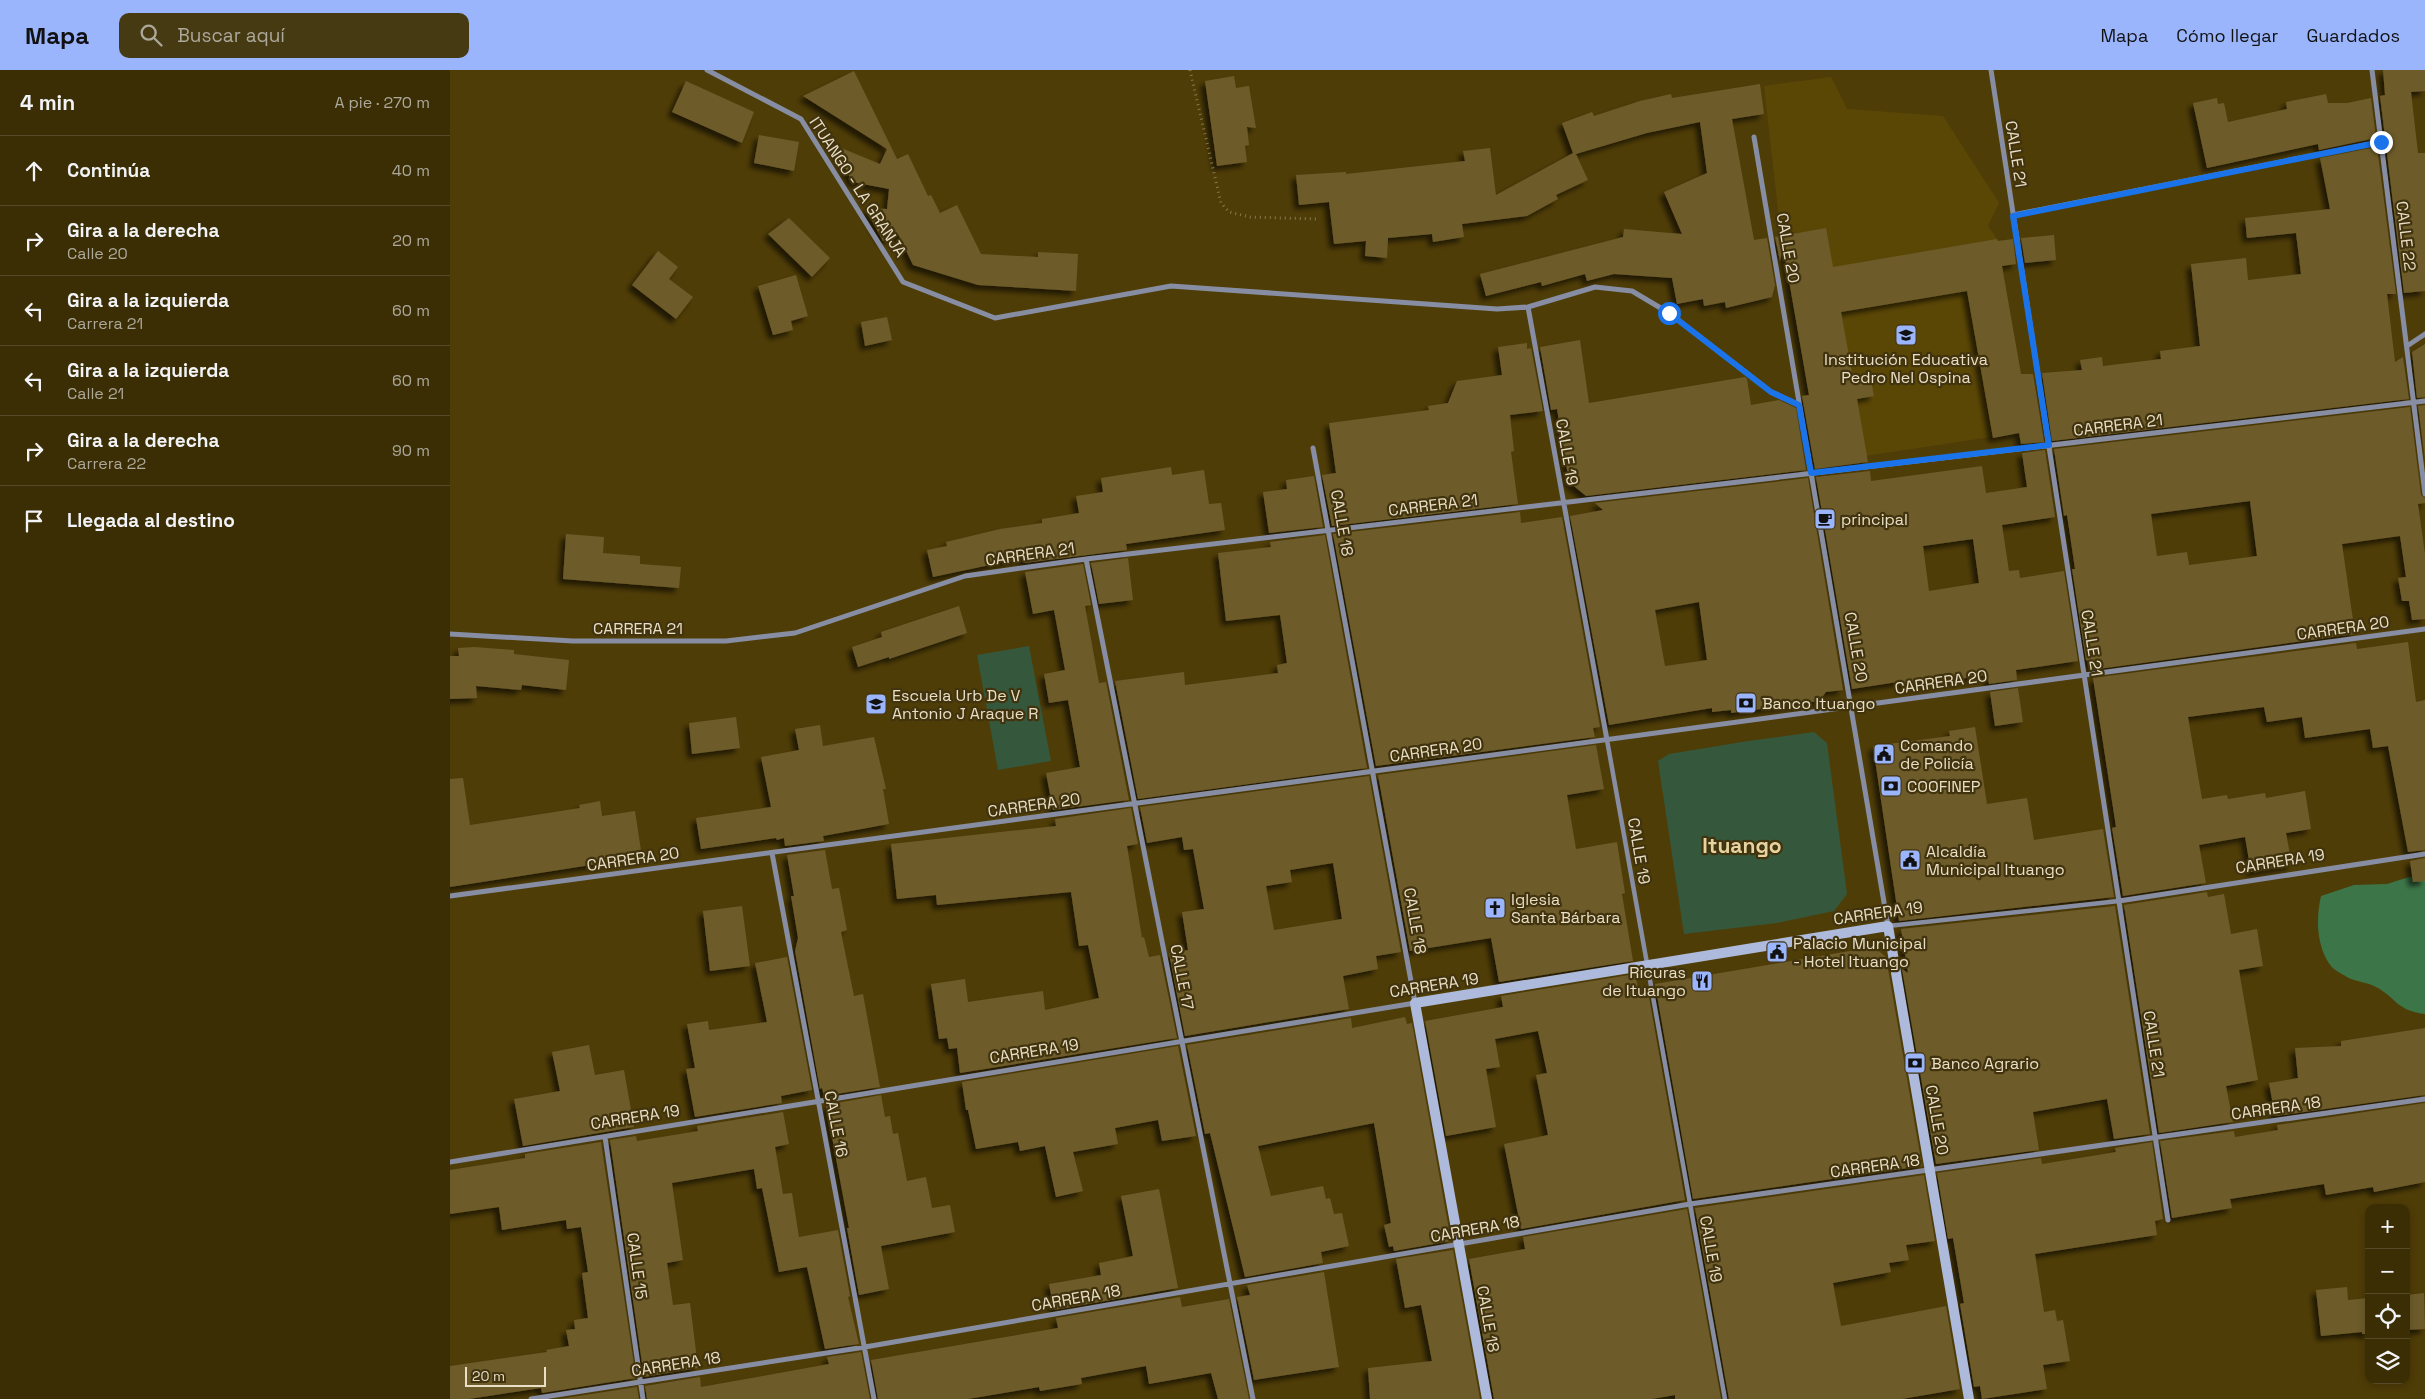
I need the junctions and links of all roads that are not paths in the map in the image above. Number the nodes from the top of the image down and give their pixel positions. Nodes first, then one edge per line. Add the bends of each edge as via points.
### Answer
1 (707, 70) edge
2 (1991, 70) edge
3 (2372, 70) edge
4 (1754, 137) dead end
5 (2381, 142) junction
6 (2013, 216) junction
7 (1528, 307) junction
8 (2425, 334) edge
9 (2407, 346) junction
10 (2425, 401) edge
11 (2414, 402) junction
12 (1799, 405) junction
13 (2049, 445) junction
14 (1313, 448) dead end
15 (1811, 473) junction
16 (2425, 494) edge
17 (1564, 503) junction
18 (1328, 530) junction
19 (1086, 559) junction
20 (2425, 629) edge
21 (450, 634) edge
22 (2084, 675) junction
23 (1851, 707) junction
24 (1607, 740) junction
25 (1373, 771) junction
26 (1135, 804) junction
27 (772, 853) junction
28 (2425, 854) edge
29 (450, 896) edge
30 (2119, 901) junction
31 (1888, 926) junction
32 (1647, 965) junction
33 (1415, 1004) junction
34 (1182, 1042) junction
35 (2425, 1099) edge
36 (819, 1102) junction
37 (605, 1137) junction
38 (2156, 1138) junction
39 (450, 1162) edge
40 (1930, 1171) junction
41 (1690, 1204) junction
42 (2168, 1220) dead end
43 (1459, 1245) junction
44 (1230, 1284) junction
45 (865, 1347) junction
46 (640, 1382) junction
47 (531, 1399) edge
48 (643, 1399) edge
49 (874, 1399) edge
50 (1253, 1399) edge
51 (1487, 1399) edge
52 (1725, 1399) edge
53 (1969, 1399) edge

1 - 7 street, ITUANGO - LA GRANJA via 801,120 904,282 996,318 1172,286 1498,309
2 - 6 street, CALLE 21
3 - 5 street, CALLE 22
4 - 12 street, CALLE 20
5 - 6 street
5 - 9 street, CALLE 22
6 - 13 street, CALLE 21
7 - 12 street via 1595,287 1632,291 1669,313 1771,392
7 - 17 street, CALLE 19
8 - 9 street
9 - 11 street, CALLE 22
10 - 11 street, CARRERA 21
11 - 13 street, CARRERA 21
11 - 16 street, CALLE 22
12 - 15 street, CALLE 20
13 - 15 street, CARRERA 21
13 - 22 street, CALLE 21
14 - 18 street, CALLE 18
15 - 17 street, CARRERA 21
15 - 23 street, CALLE 20
17 - 18 street, CARRERA 21
17 - 24 street, CALLE 19
18 - 19 street, CARRERA 21
18 - 25 street, CALLE 18
19 - 21 street, CARRERA 21 via 965,576 795,633 726,641 573,641
19 - 26 street, CALLE 17
20 - 22 street, CARRERA 20
22 - 23 street, CARRERA 20
22 - 30 street, CALLE 21
23 - 24 street, CARRERA 20
23 - 31 street, CALLE 20
24 - 25 street, CARRERA 20
24 - 32 street, CALLE 19
25 - 26 street, CARRERA 20
25 - 33 street, CALLE 18
26 - 27 street, CARRERA 20
26 - 34 street, CALLE 17
27 - 29 street, CARRERA 20
27 - 36 street, CALLE 16
28 - 30 street, CARRERA 19
30 - 31 street, CARRERA 19
30 - 38 street, CALLE 21
31 - 32 main road, CARRERA 19
31 - 40 main road, CALLE 20
32 - 33 main road, CARRERA 19
32 - 41 street, CALLE 19
33 - 34 street, CARRERA 19
33 - 43 main road, CALLE 18
34 - 36 street, CARRERA 19
34 - 44 street, CALLE 17
35 - 38 street, CARRERA 18
36 - 37 street, CARRERA 19
36 - 45 street, CALLE 16
37 - 39 street, CARRERA 19
37 - 46 street, CALLE 15
38 - 40 street, CARRERA 18
38 - 42 street, CALLE 21
40 - 41 street, CARRERA 18
40 - 53 main road, CALLE 20
41 - 43 street, CARRERA 18
41 - 52 street, CALLE 19
43 - 44 street, CARRERA 18
43 - 51 main road, CALLE 18
44 - 45 street, CARRERA 18
44 - 50 street, CALLE 17
45 - 46 street, CARRERA 18
45 - 49 street, CALLE 16
46 - 47 street, CARRERA 18
46 - 48 street, CALLE 15

